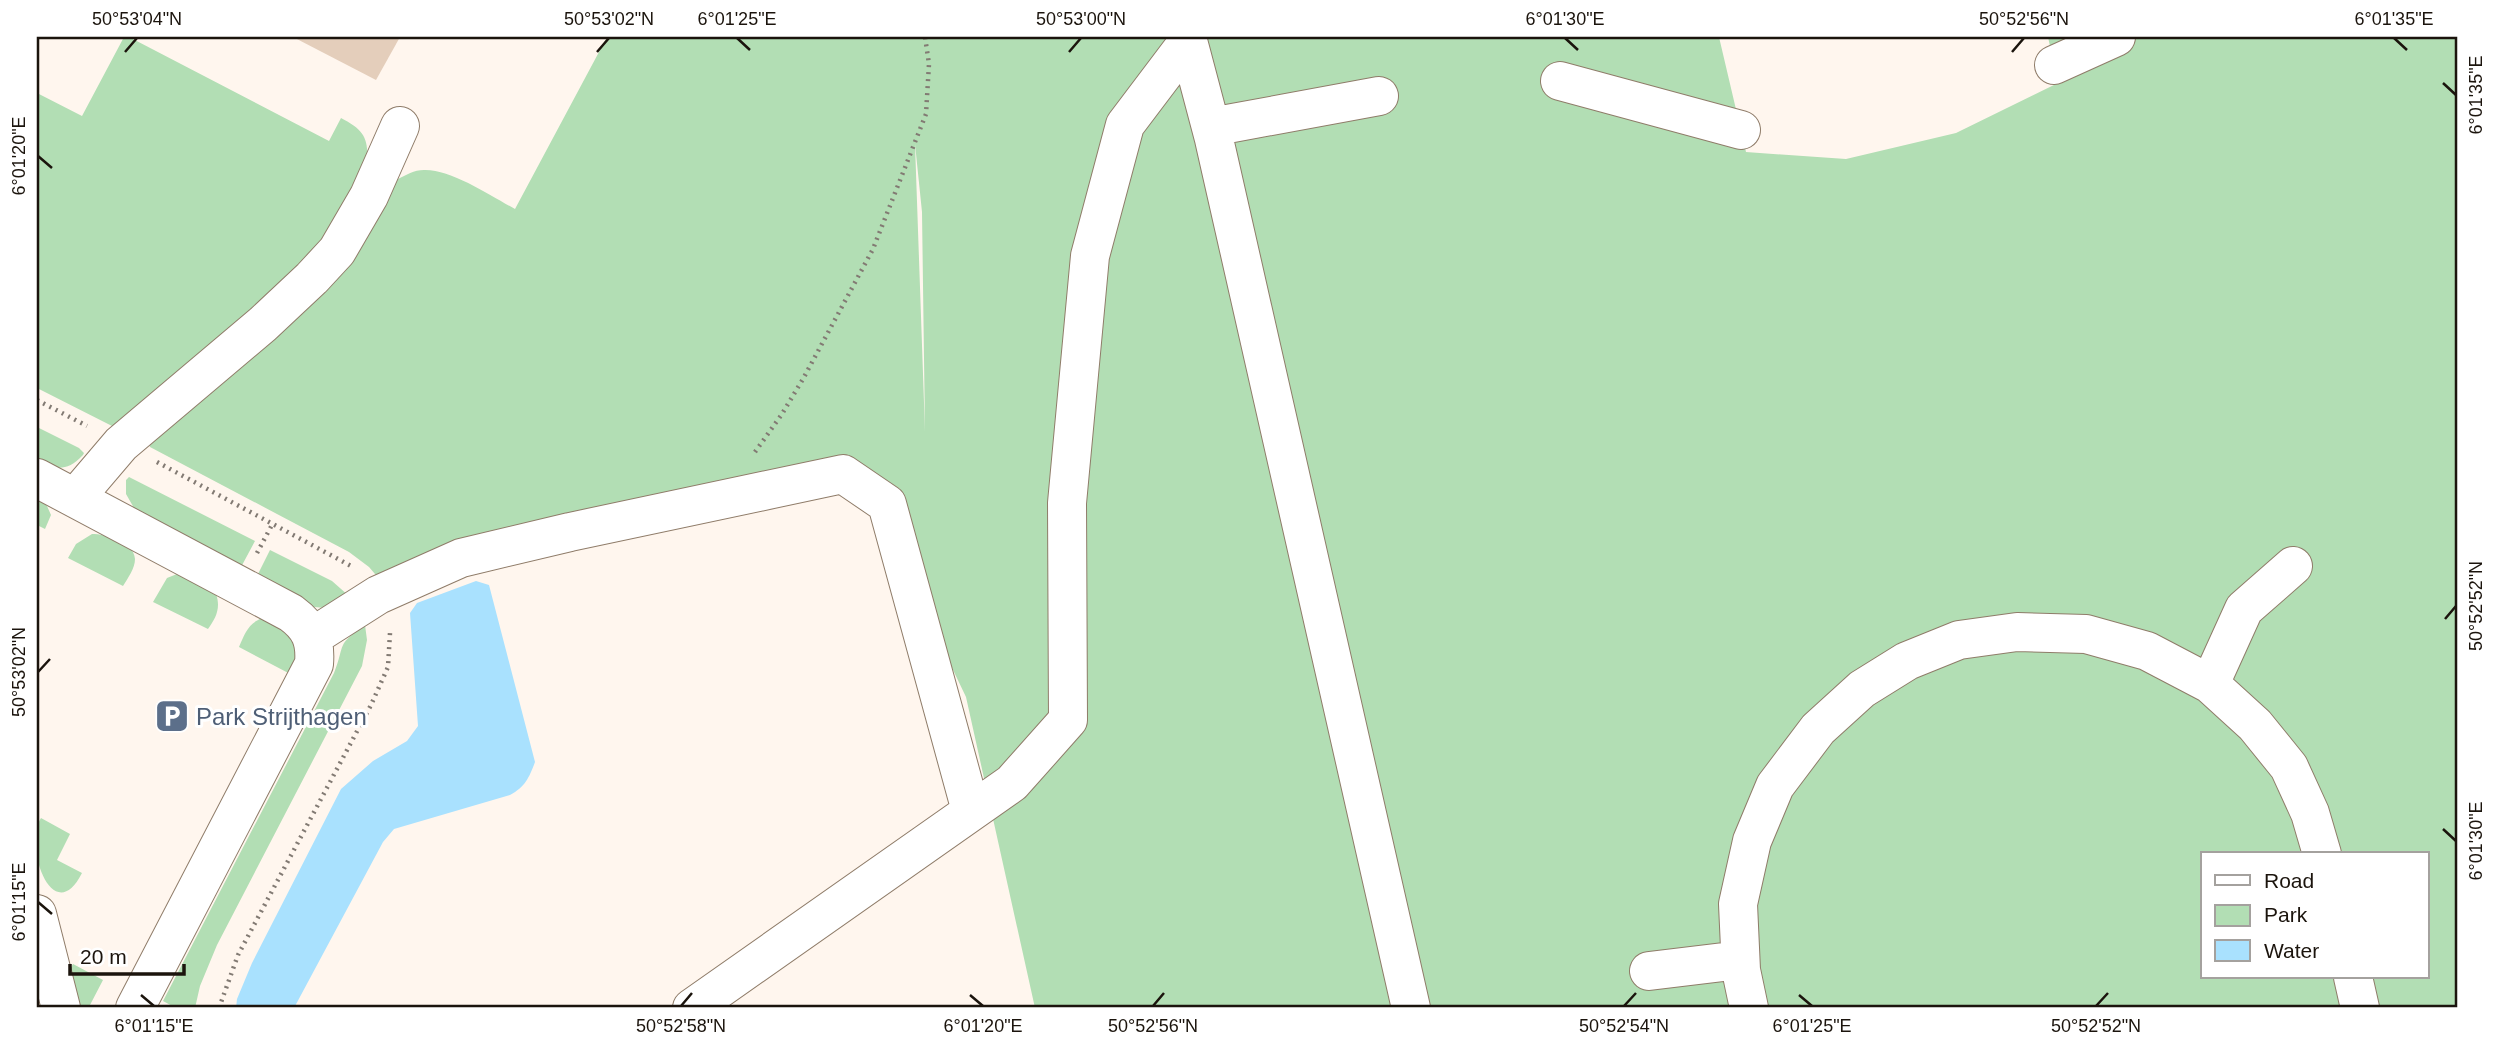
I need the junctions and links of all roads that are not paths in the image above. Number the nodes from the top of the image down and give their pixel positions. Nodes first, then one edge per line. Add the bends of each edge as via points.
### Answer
1 (2116, 37) edge
2 (1187, 40) edge
3 (2054, 65) dead end
4 (1560, 81) dead end
5 (1379, 96) dead end
6 (400, 127) dead end
7 (1211, 127) junction
8 (1741, 130) dead end
9 (37, 478) edge
10 (75, 498) junction
11 (2293, 566) dead end
12 (312, 637) junction
13 (2210, 684) junction
14 (971, 811) junction
15 (2321, 852) edge
16 (37, 914) edge
17 (1741, 960) junction
18 (1649, 971) dead end
19 (2353, 978) edge
20 (137, 1007) edge
21 (61, 1008) edge
22 (692, 1008) edge
23 (1411, 1008) edge
24 (1749, 1008) edge
25 (2360, 1008) edge

1 - 3 lane
2 - 7 lane
2 - 14 lane via 1125,125 1090,256 1067,503 1068,720 1012,783
4 - 8 lane
5 - 7 lane
6 - 10 lane via 369,196 337,251 263,324 121,444
7 - 23 lane
9 - 10 lane
10 - 12 lane via 291,613
11 - 13 lane via 2244,609
12 - 14 lane via 378,595 461,558 843,474 887,504
12 - 20 lane via 314,664
13 - 15 lane via 2255,725 2289,767
13 - 17 lane via 2147,651 2086,634 2017,632 1959,640 1907,661 1862,689 1818,730 1775,786 1752,841 1738,904
14 - 22 lane
16 - 21 lane
17 - 18 lane
17 - 24 lane
19 - 25 lane

